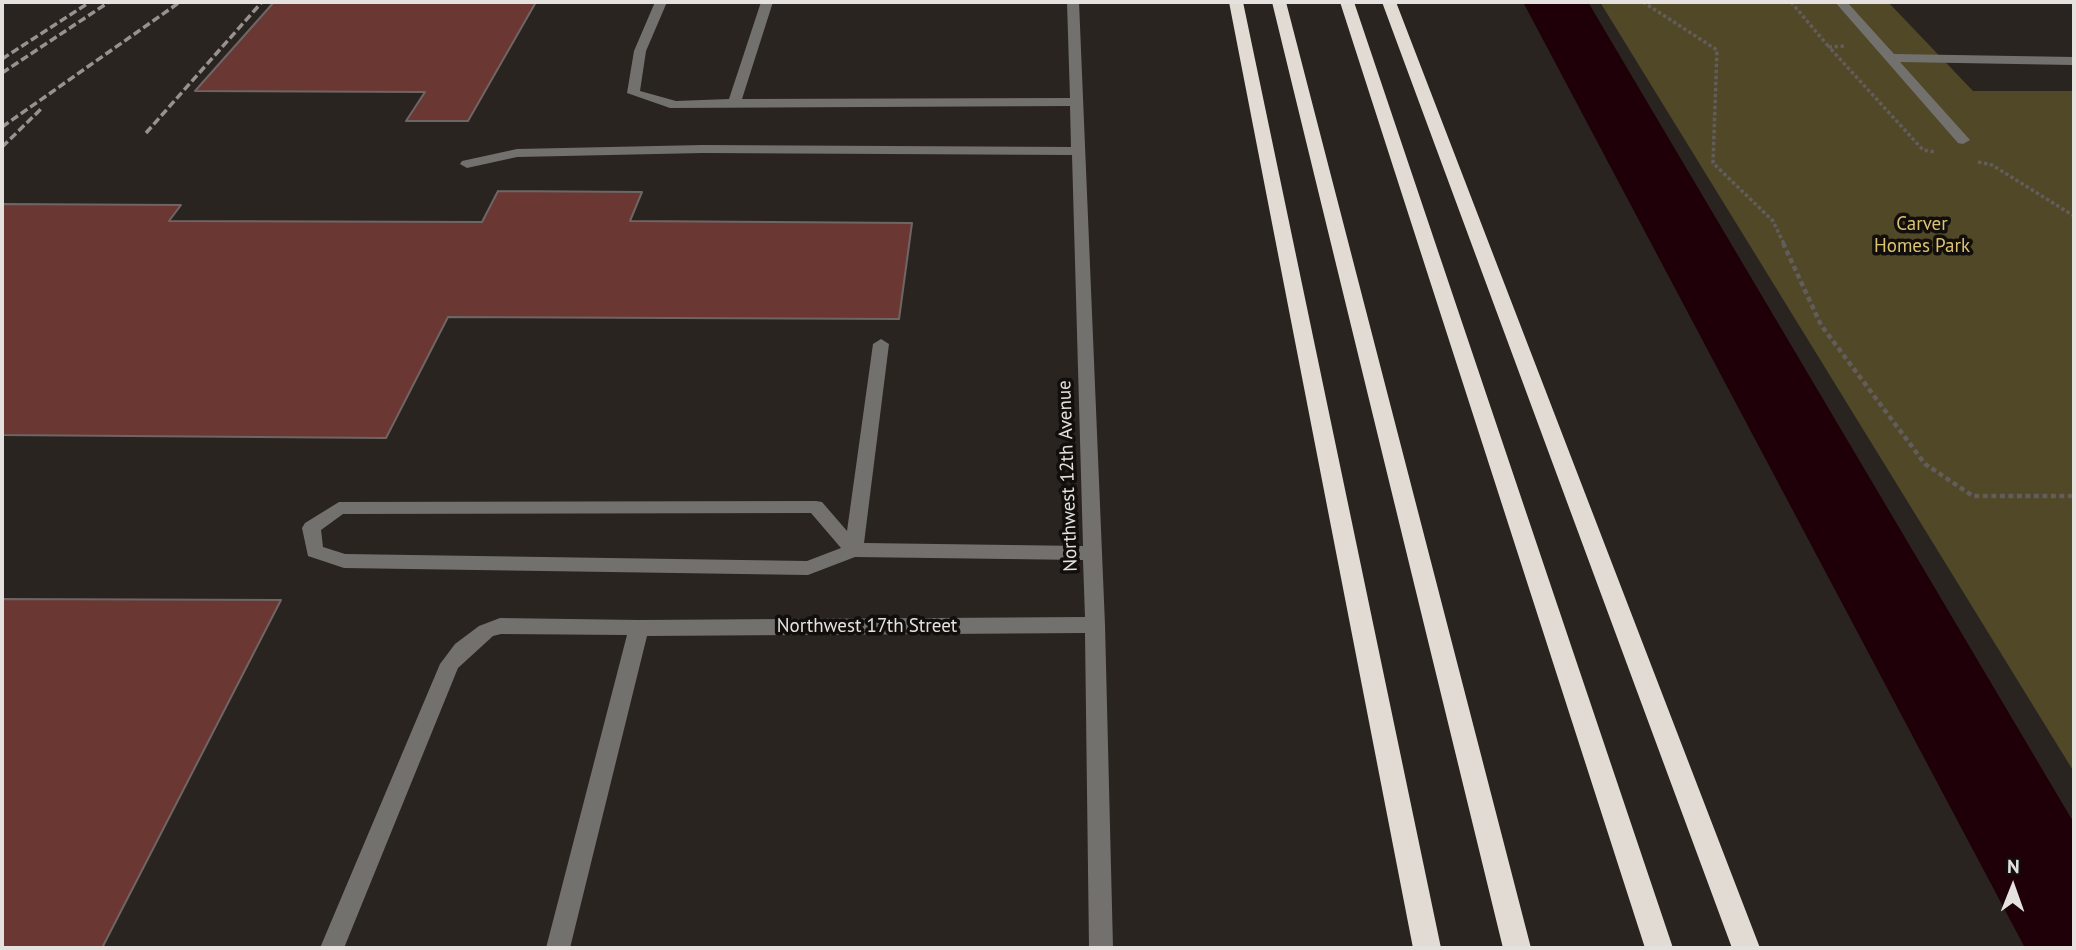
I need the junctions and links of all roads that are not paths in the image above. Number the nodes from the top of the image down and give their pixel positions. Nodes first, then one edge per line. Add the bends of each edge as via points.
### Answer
1 (661, 2) edge
2 (767, 2) edge
3 (1073, 2) edge
4 (1236, 2) edge
5 (1279, 2) edge
6 (1347, 2) edge
7 (1389, 2) edge
8 (1841, 2) edge
9 (1891, 58) junction
10 (2074, 61) edge
11 (1076, 102) junction
12 (734, 103) junction
13 (1963, 139) dead end
14 (1078, 151) junction
15 (467, 164) dead end
16 (881, 344) dead end
17 (855, 550) junction
18 (1092, 553) junction
19 (1095, 625) junction
20 (639, 628) junction
21 (332, 948) edge
22 (558, 948) edge
23 (1101, 948) edge
24 (1427, 948) edge
25 (1517, 948) edge
26 (1659, 948) edge
27 (1745, 948) edge

1 - 12 street via 640,51 633,93 675,105
2 - 12 street
3 - 11 street, Northwest 12th Avenue
4 - 24 highway
5 - 25 highway
6 - 26 highway
7 - 27 highway
8 - 9 street
9 - 10 street
9 - 13 street
11 - 12 street
11 - 14 street, Northwest 12th Avenue
14 - 15 street via 703,149 530,153
14 - 18 street, Northwest 12th Avenue
16 - 17 street
17 - 17 street via 816,507 339,508 311,528 315,551 344,561 808,568
17 - 18 street
18 - 19 street, Northwest 12th Avenue
19 - 20 street, Northwest 17th Street
19 - 23 street, Northwest 12th Avenue
20 - 21 street, Northwest 17th Street via 500,626 462,650 450,664
20 - 22 street

